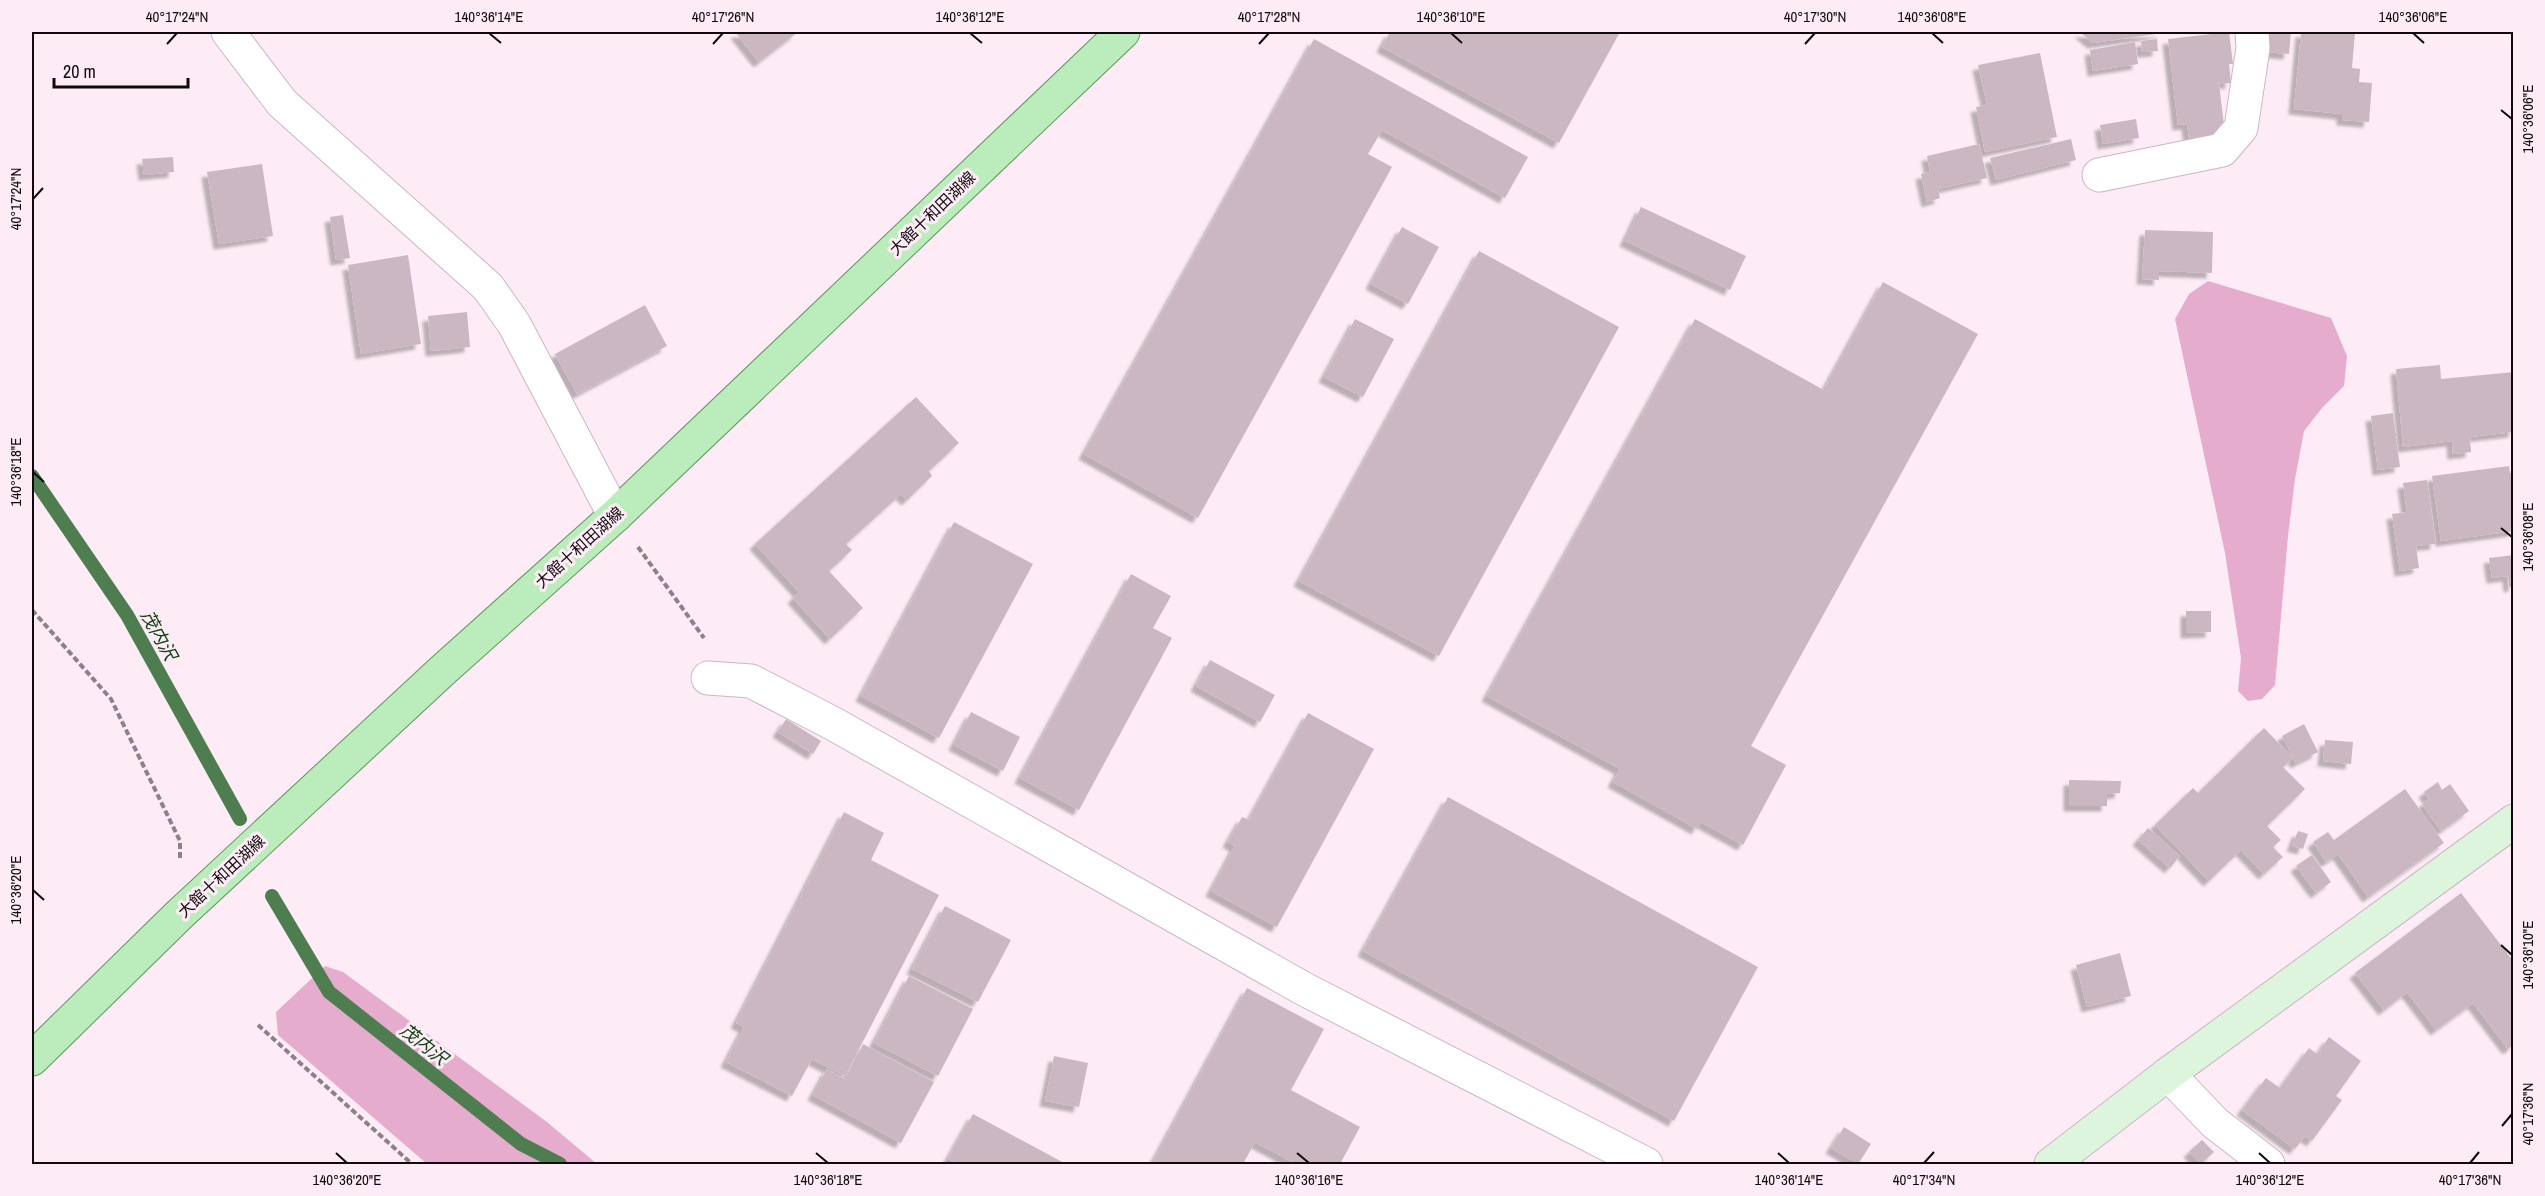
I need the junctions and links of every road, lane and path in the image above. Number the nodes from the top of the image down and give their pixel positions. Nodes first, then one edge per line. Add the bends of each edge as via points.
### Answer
1 (228, 32) edge
2 (1124, 32) edge
3 (2252, 32) edge
4 (2099, 175) dead end
5 (615, 516) junction
6 (32, 610) edge
7 (721, 679) joint
8 (2514, 821) edge
9 (179, 915) junction
10 (258, 1025) dead end
11 (32, 1059) edge
12 (2168, 1074) junction
13 (412, 1164) edge
14 (1646, 1164) edge
15 (2051, 1164) edge
16 (2268, 1164) edge

1 - 5 street via 282,103 488,287 514,324
2 - 5 main road, 大館十和田湖線
3 - 4 street via 2241,128 2222,150
5 - 7 path
5 - 9 main road, 大館十和田湖線
6 - 9 path via 111,699 141,760 180,841
7 - 14 street via 751,681 832,723 1306,990
8 - 12 street
9 - 11 main road, 大館十和田湖線
10 - 13 path
12 - 15 street
12 - 16 street via 2215,1123

